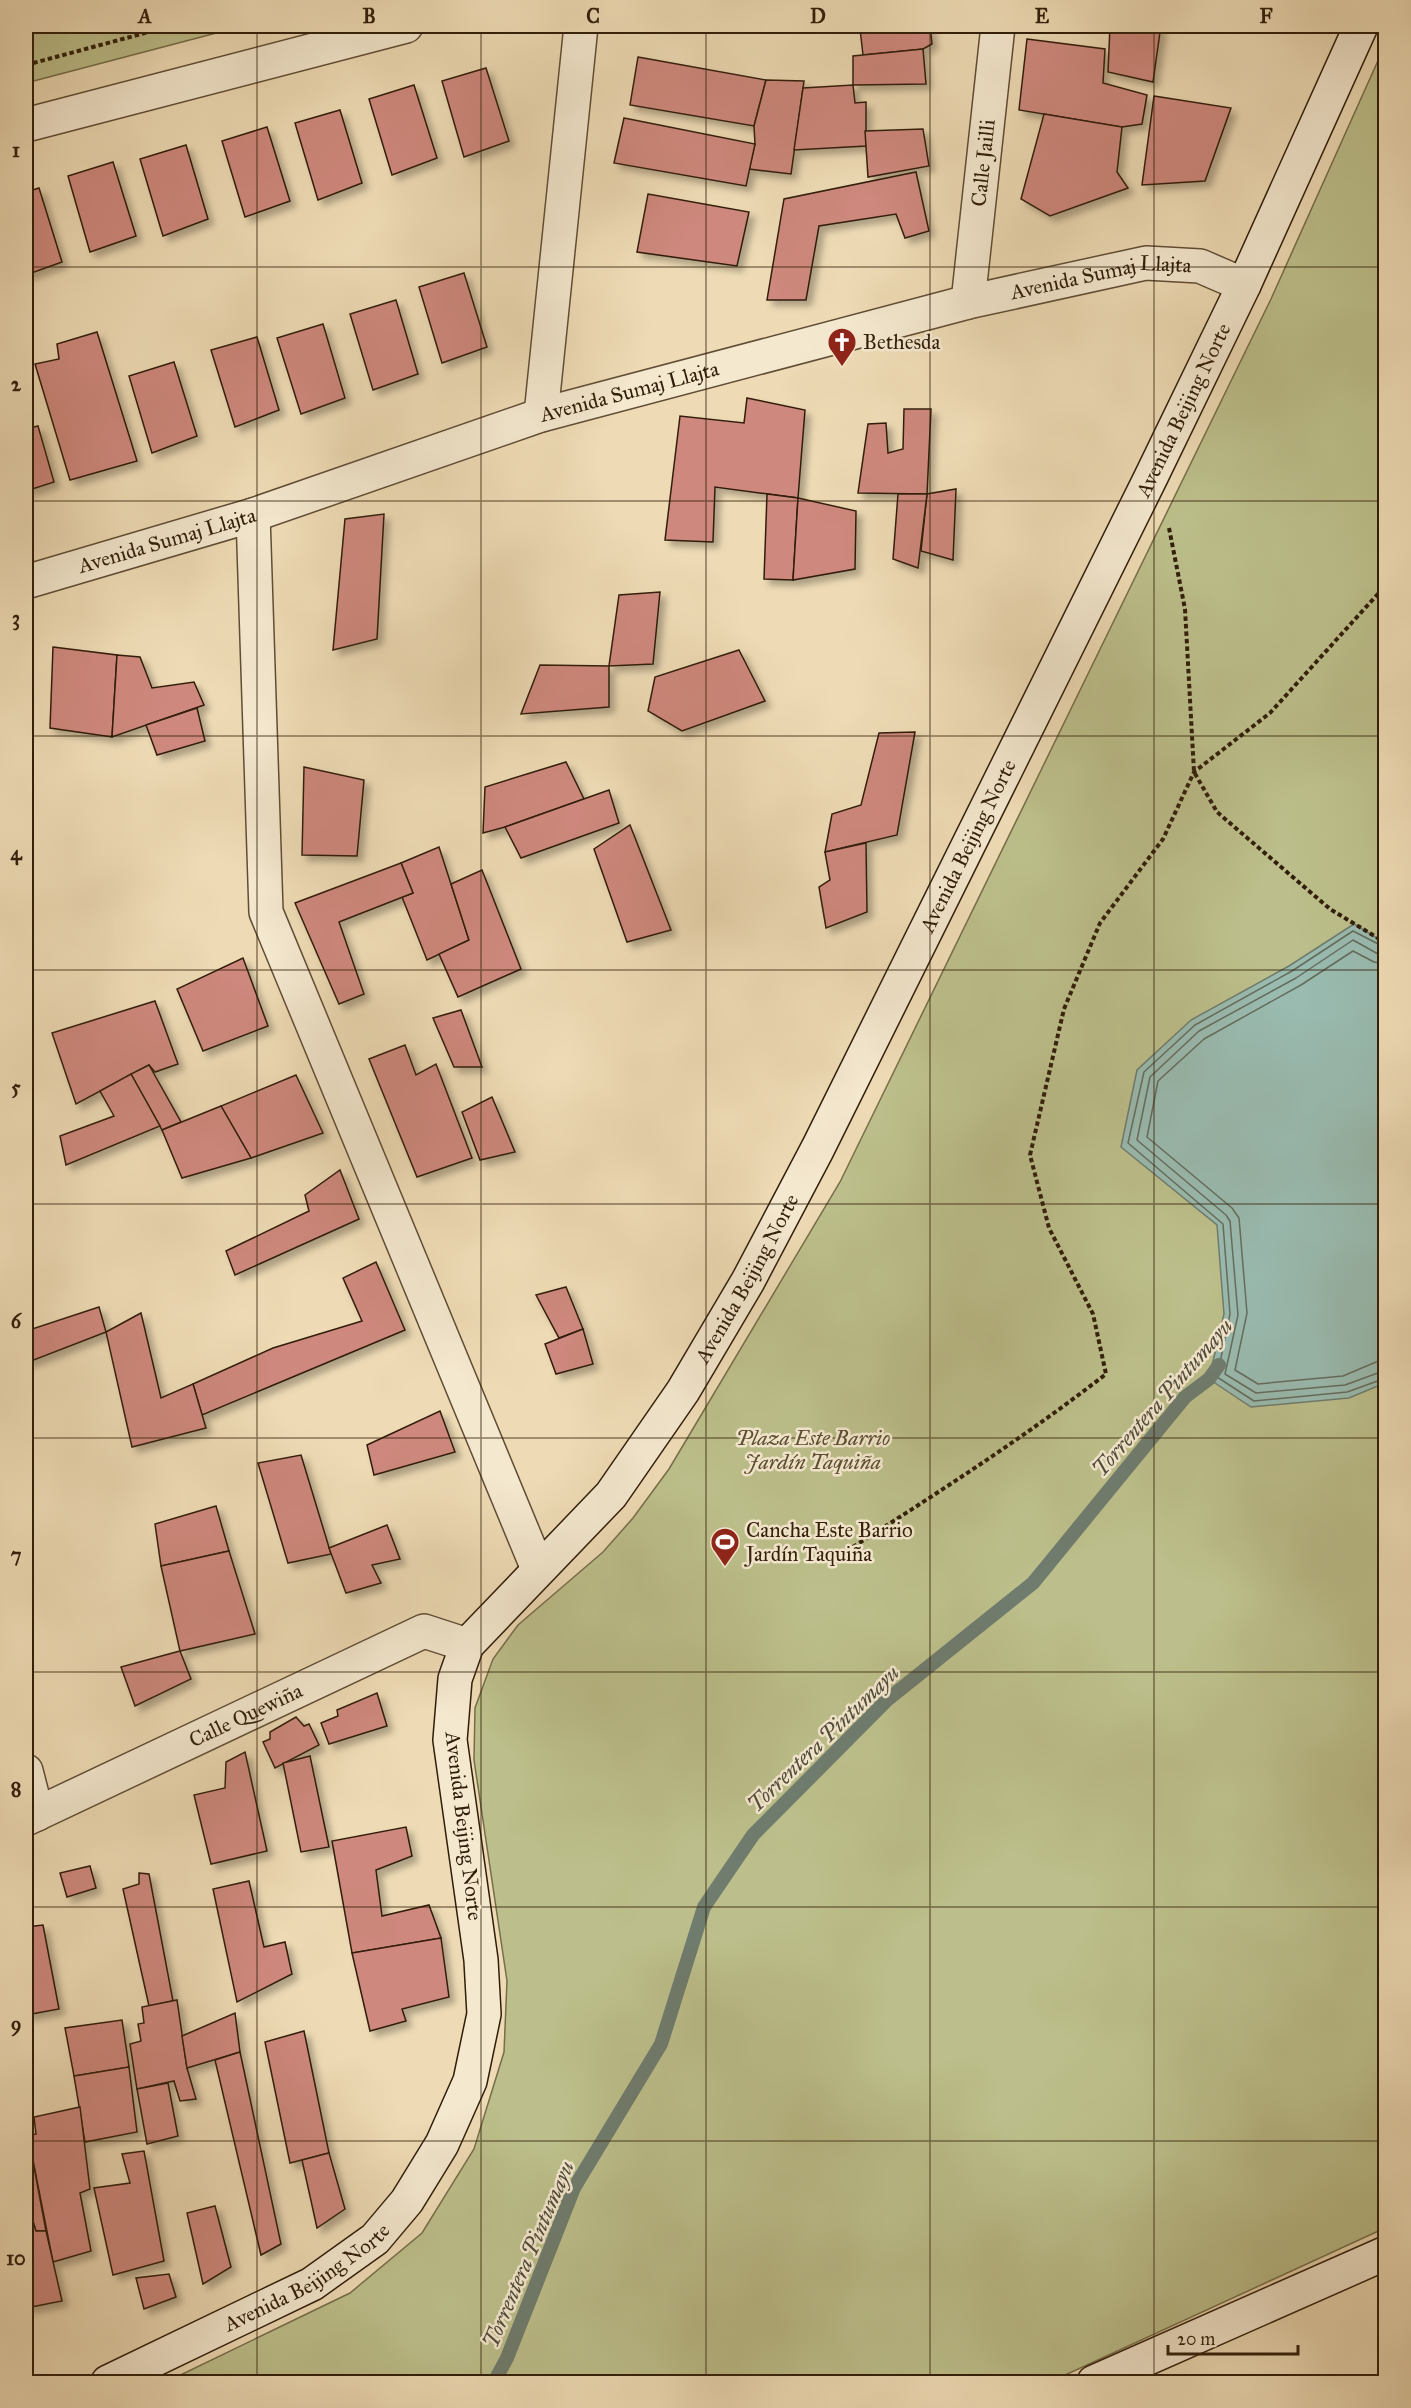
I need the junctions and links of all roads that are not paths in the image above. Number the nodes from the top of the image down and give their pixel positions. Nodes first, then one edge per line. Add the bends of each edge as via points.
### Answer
1 (406, 26) edge
2 (581, 26) edge
3 (998, 26) edge
4 (1360, 26) edge
5 (26, 124) edge
6 (1244, 285) junction
7 (968, 302) junction
8 (541, 415) junction
9 (253, 515) junction
10 (26, 582) edge
11 (538, 1569) junction
12 (467, 1645) junction
13 (26, 1771) edge
14 (31, 1817) edge
15 (1386, 2253) edge
16 (108, 2382) edge
17 (1094, 2382) edge

1 - 5 street
2 - 8 street
3 - 7 street, Calle Jailli
4 - 6 street, Avenida Beijing Norte
6 - 7 street, Avenida Sumaj Llajta via 1200,266 1146,263
6 - 11 street, Avenida Beijing Norte via 748,1281 683,1391 611,1495
7 - 8 street, Avenida Sumaj Llajta
8 - 9 street, Avenida Sumaj Llajta
9 - 10 street, Avenida Sumaj Llajta
9 - 11 street via 266,912
11 - 12 street, Avenida Beijing Norte
12 - 14 street, Calle Quewiña via 424,1631
12 - 16 street, Avenida Beijing Norte via 455,1679 450,1740 482,1960 484,2014 470,2081 442,2145 407,2202 375,2239 339,2265 312,2284
13 - 14 street
15 - 17 street

